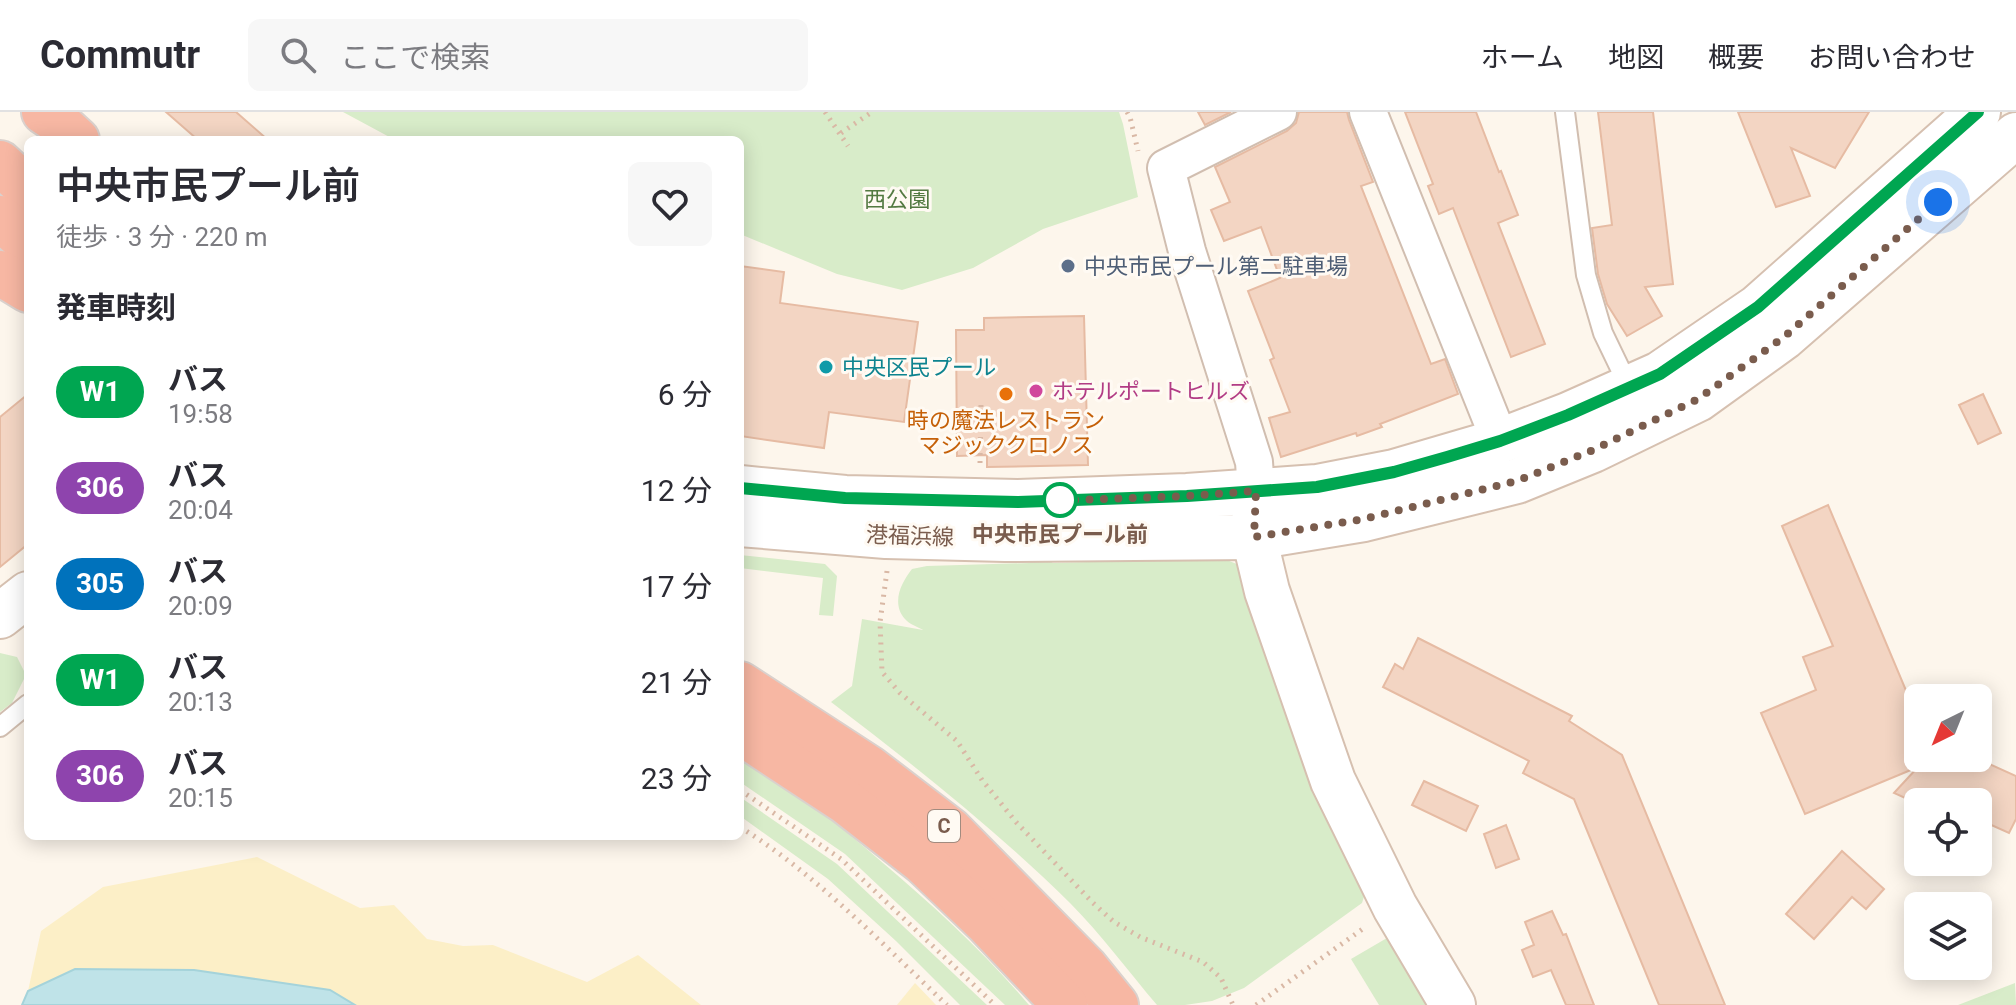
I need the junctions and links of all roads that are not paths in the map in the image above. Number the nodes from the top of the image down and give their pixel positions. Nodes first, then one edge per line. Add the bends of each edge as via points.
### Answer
1 (23, 112) edge
2 (44, 112) edge
3 (1278, 112) edge
4 (1368, 112) edge
5 (1565, 112) edge
6 (1978, 112) edge
7 (2016, 135) edge
8 (49, 136) edge
9 (73, 136) edge
10 (0, 161) edge
11 (24, 183) edge
12 (0, 212) edge
13 (0, 218) edge
14 (24, 233) edge
15 (24, 239) edge
16 (0, 273) edge
17 (24, 288) edge
18 (1629, 387) junction
19 (1500, 441) junction
20 (744, 488) edge
21 (1256, 491) junction
22 (744, 524) edge
23 (1254, 537) junction
24 (24, 597) edge
25 (0, 616) edge
26 (744, 687) edge
27 (24, 707) edge
28 (0, 727) edge
29 (744, 735) edge
30 (1065, 1005) edge
31 (1116, 1005) edge
32 (1453, 1005) edge

1 - 8 highway
2 - 9 highway
3 - 21 street via 1166,168 1254,462
4 - 19 street
5 - 18 lane via 1586,275 1603,333
6 - 18 street, 港福浜線 via 1758,307 1660,374
7 - 23 street, 港福浜線 via 1784,337 1698,399 1517,481 1364,519
10 - 11 highway
12 - 14 street
13 - 15 highway
16 - 17 highway
18 - 19 street, 港福浜線
19 - 21 street, 港福浜線 via 1394,472 1317,487
20 - 21 street, 港福浜線 via 845,498 1018,502
21 - 23 street
22 - 23 street, 港福浜線 via 1005,539
23 - 32 street via 1267,591 1333,781 1395,907
24 - 25 street
26 - 31 highway, C via 869,768 950,830
27 - 28 lane
29 - 30 highway via 846,802 923,862

